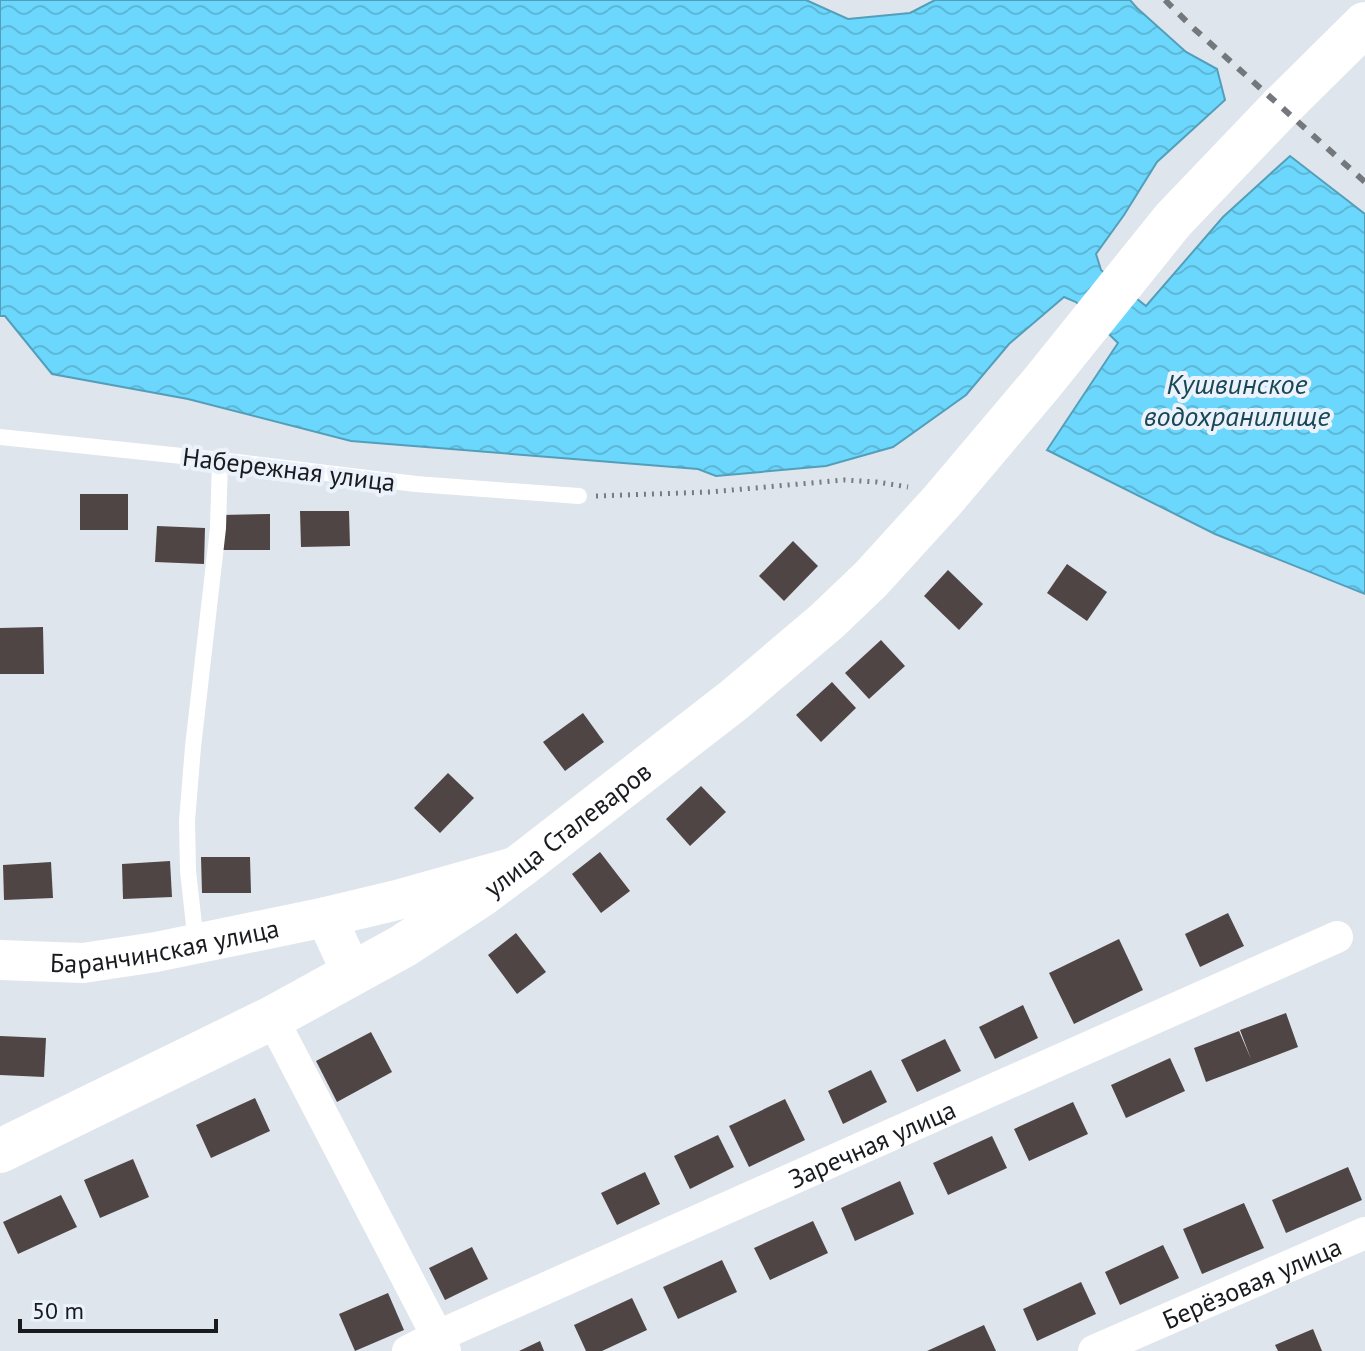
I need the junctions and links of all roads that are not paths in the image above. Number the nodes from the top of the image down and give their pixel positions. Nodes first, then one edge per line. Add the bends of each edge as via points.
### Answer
1 (1365, 24) edge
2 (0, 437) edge
3 (220, 460) junction
4 (579, 496) road end
5 (520, 866) junction
6 (326, 917) junction
7 (1337, 937) dead end
8 (196, 943) junction
9 (0, 960) edge
10 (352, 973) junction
11 (272, 1018) junction
12 (0, 1151) edge
13 (1365, 1233) edge
14 (441, 1344) edge
15 (408, 1351) edge
16 (1094, 1351) edge

1 - 5 main road, улица Сталеваров via 1173,220 1041,384 871,579 734,700
2 - 3 lane, Набережная улица
3 - 4 lane, Набережная улица via 416,484
3 - 8 lane via 218,528 187,821
5 - 6 street, Баранчинская улица
5 - 10 main road, улица Сталеваров via 403,946
6 - 8 street, Баранчинская улица
6 - 10 street
7 - 14 street, Заречная улица
8 - 9 street, Баранчинская улица via 83,963
10 - 11 main road, улица Сталеваров
11 - 12 main road, улица Сталеваров
11 - 14 street
13 - 16 street, Берёзовая улица
14 - 15 street, Заречная улица

